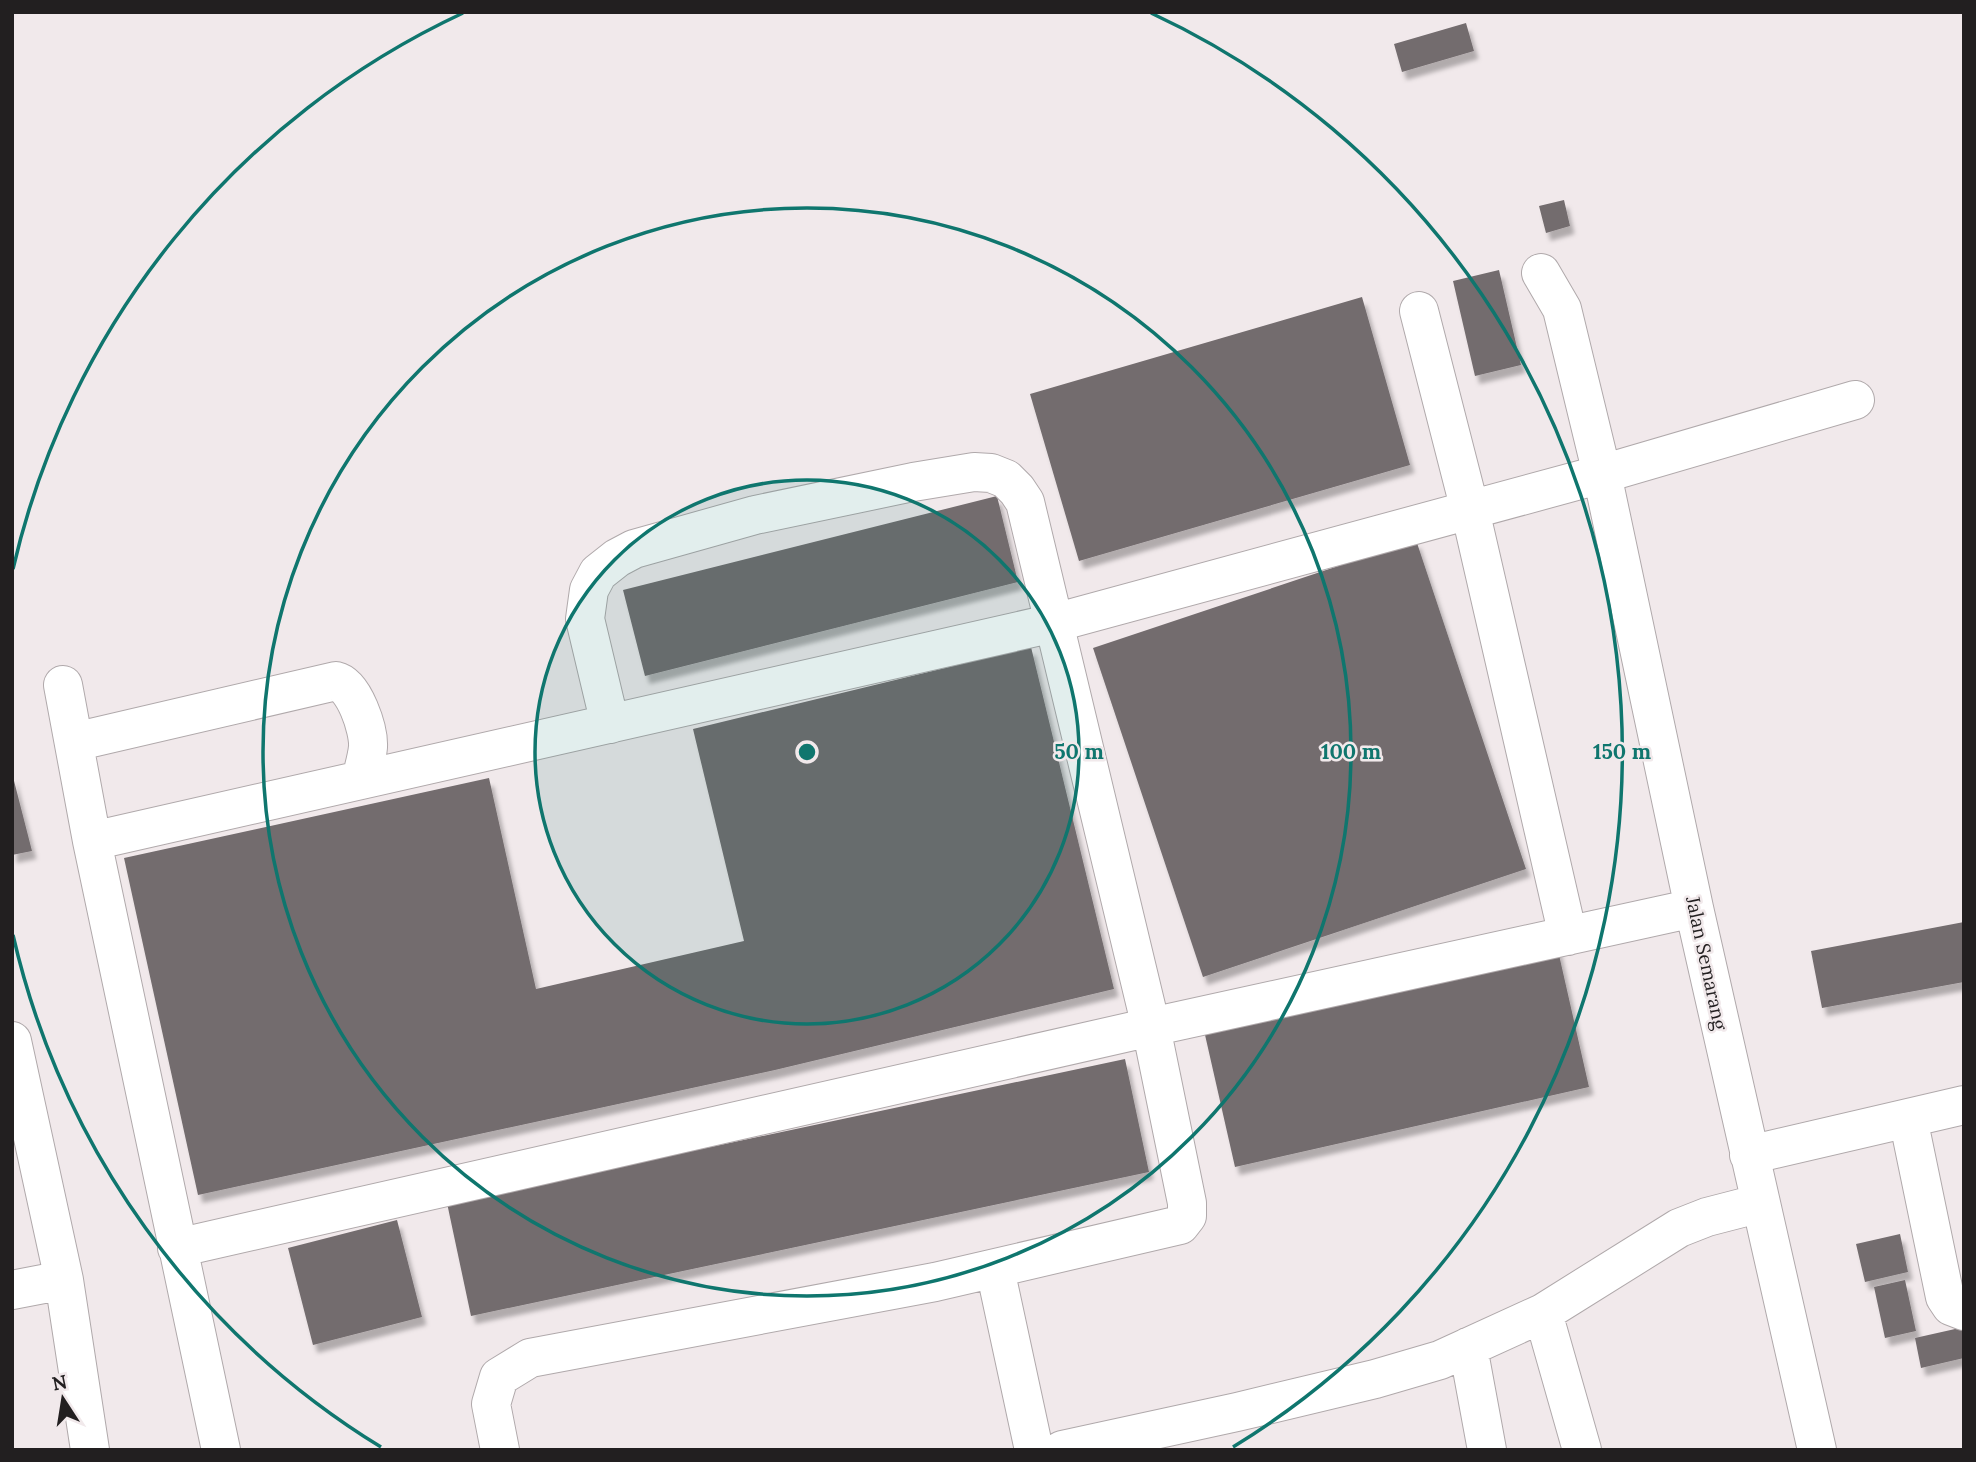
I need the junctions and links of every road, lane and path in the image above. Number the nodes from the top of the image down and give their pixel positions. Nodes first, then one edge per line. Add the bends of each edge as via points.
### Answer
1 (1541, 273) dead end
2 (1419, 312) dead end
3 (1855, 400) dead end
4 (1602, 474) junction
5 (1470, 510) junction
6 (1054, 622) junction
7 (63, 685) dead end
8 (610, 724) junction
9 (74, 742) junction
10 (361, 780) junction
11 (92, 841) junction
12 (1695, 908) junction
13 (1568, 936) junction
14 (1151, 1027) junction
15 (12, 1041) edge
16 (1964, 1105) edge
17 (1908, 1118) junction
18 (1749, 1155) junction
19 (1761, 1203) junction
20 (177, 1248) junction
21 (995, 1269) junction
22 (64, 1280) junction
23 (12, 1290) edge
24 (1964, 1311) edge
25 (1543, 1313) junction
26 (1468, 1347) junction
27 (90, 1450) edge
28 (221, 1450) edge
29 (500, 1450) edge
30 (1034, 1450) edge
31 (1062, 1450) edge
32 (1488, 1450) edge
33 (1582, 1450) edge
34 (1817, 1450) edge

1 - 4 lane, Jalan Semarang via 1562,309
2 - 5 lane
3 - 4 lane
4 - 5 lane
4 - 12 lane, Jalan Semarang
5 - 6 lane
5 - 13 lane
6 - 8 lane
6 - 8 lane via 1025,502 1006,479 991,473 913,482 755,515 634,550 598,573 589,590 585,619
6 - 14 lane
7 - 9 lane
8 - 10 lane
9 - 10 lane via 336,681 350,691 368,741
9 - 11 lane
10 - 11 lane
11 - 20 lane
12 - 13 lane
12 - 18 lane, Jalan Semarang
13 - 14 lane
14 - 20 lane
14 - 21 lane via 1187,1203 1186,1220
15 - 22 lane
16 - 17 lane
17 - 18 lane
17 - 24 lane via 1945,1297 1951,1307
18 - 19 lane, Jalan Semarang
19 - 25 lane via 1679,1228
19 - 34 lane, Jalan Semarang
20 - 28 lane
21 - 29 lane via 530,1358 499,1377 491,1404
21 - 30 lane
22 - 23 lane
22 - 27 lane
25 - 26 lane
25 - 33 lane
26 - 31 lane via 1375,1379
26 - 32 lane

